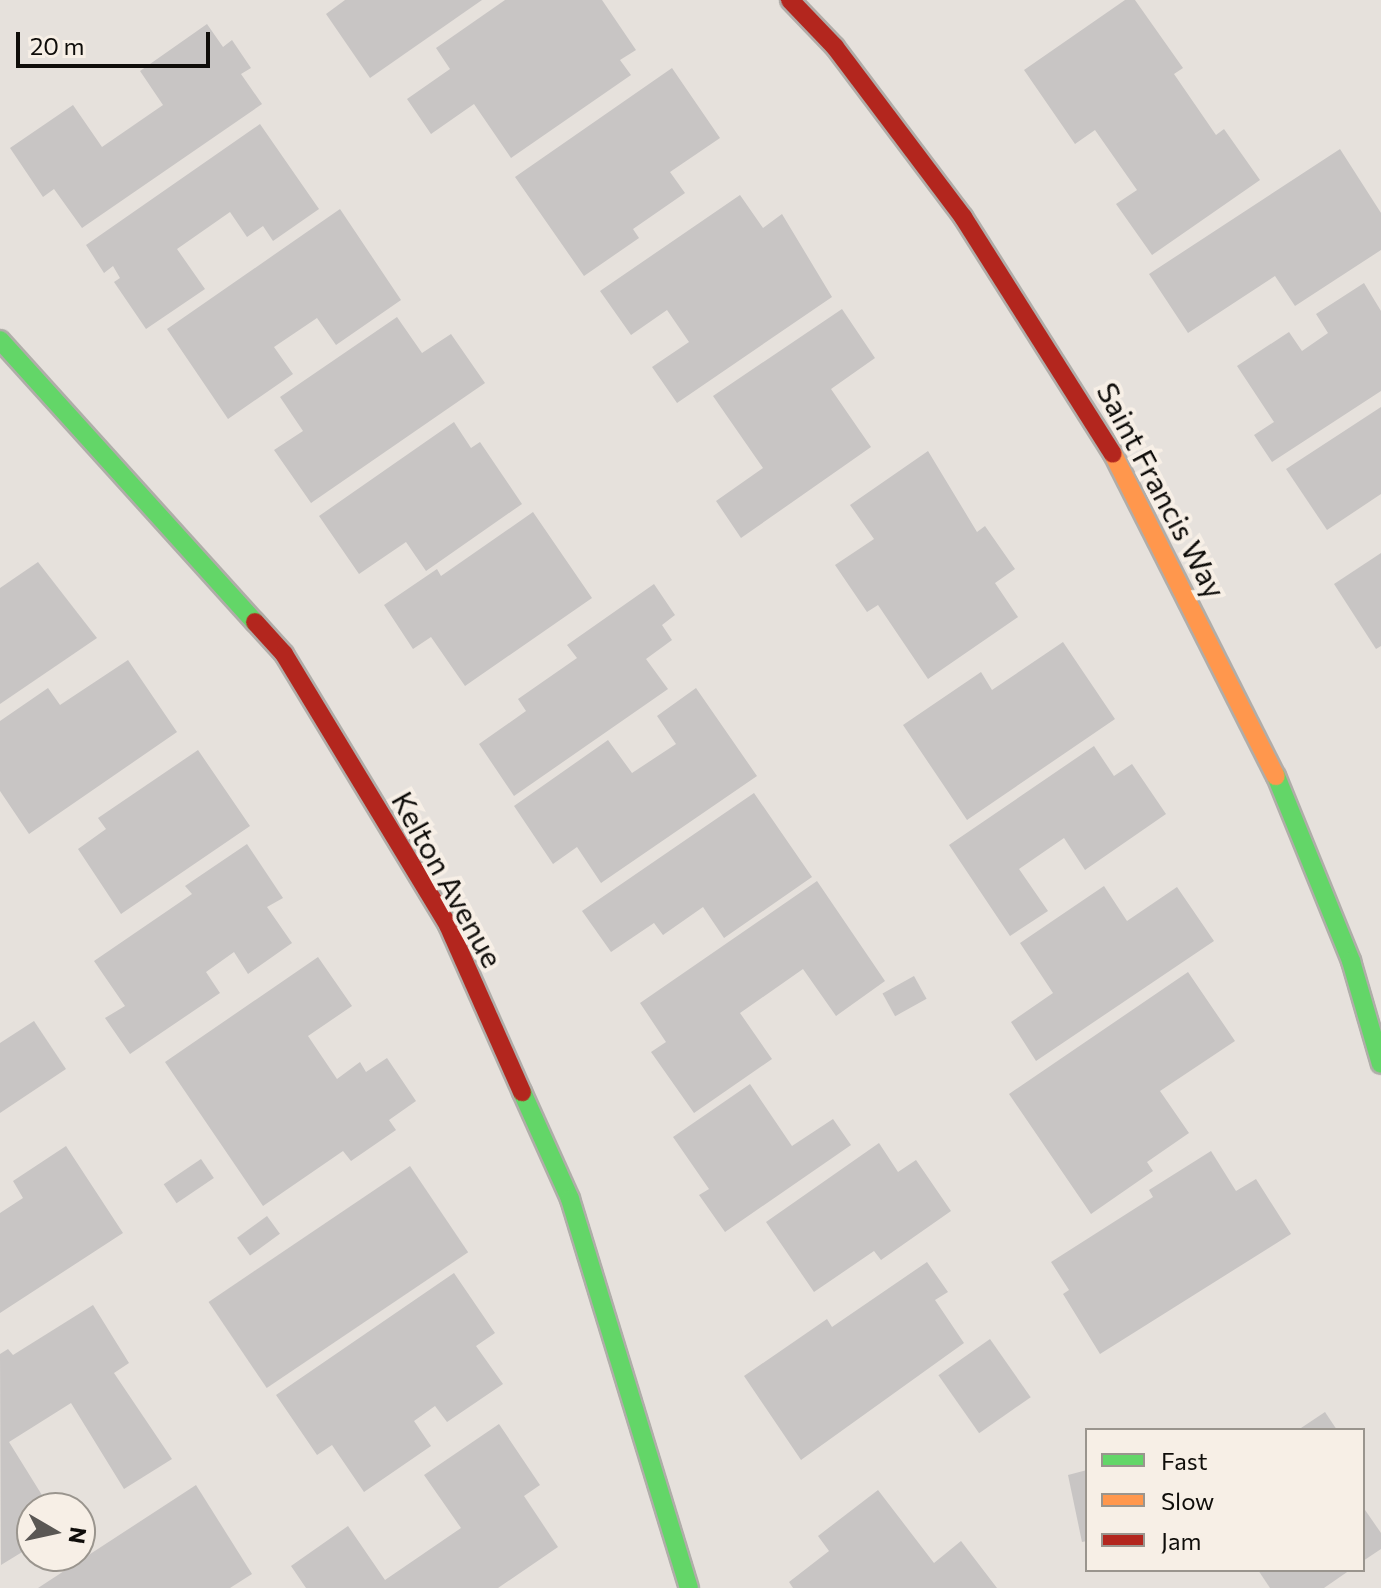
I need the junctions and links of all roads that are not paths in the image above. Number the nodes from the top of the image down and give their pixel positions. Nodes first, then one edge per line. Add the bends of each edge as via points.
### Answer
1 (790, 0) edge
2 (0, 340) edge
3 (1381, 1064) edge
4 (689, 1588) edge

1 - 3 street, Saint Francis Way via 835,47 963,217 1136,490 1298,820 1351,961
2 - 4 street, Kelton Avenue via 284,654 448,925 570,1199

